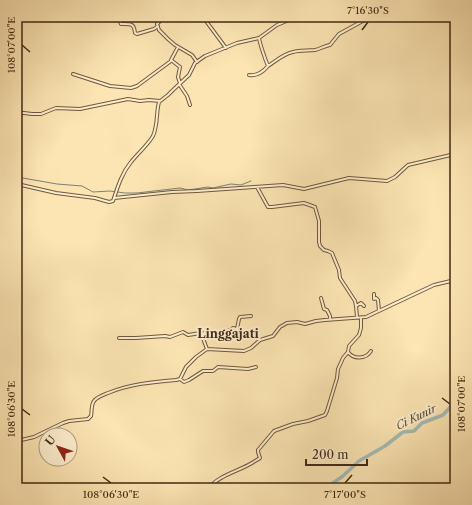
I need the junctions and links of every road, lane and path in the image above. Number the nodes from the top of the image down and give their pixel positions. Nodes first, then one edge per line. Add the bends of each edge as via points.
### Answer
1 (118, 17) edge
2 (164, 17) edge
3 (203, 17) edge
4 (296, 17) edge
5 (370, 17) edge
6 (388, 17) edge
7 (382, 19) dead end
8 (158, 26) junction
9 (260, 38) junction
10 (178, 47) junction
11 (226, 48) junction
12 (171, 61) junction
13 (197, 62) junction
14 (268, 66) junction
15 (73, 74) dead end
16 (249, 75) dead end
17 (180, 84) junction
18 (160, 101) junction
19 (190, 105) dead end
20 (17, 113) edge
21 (455, 154) edge
22 (17, 184) edge
23 (256, 187) junction
24 (114, 198) junction
25 (455, 280) edge
26 (374, 294) dead end
27 (321, 298) dead end
28 (356, 306) junction
29 (364, 306) dead end
30 (379, 311) junction
31 (251, 316) dead end
32 (356, 317) junction
33 (361, 318) junction
34 (330, 320) junction
35 (201, 333) junction
36 (119, 338) dead end
37 (207, 349) junction
38 (371, 351) dead end
39 (348, 352) junction
40 (256, 367) dead end
41 (180, 379) junction
42 (17, 441) edge
43 (17, 485) edge
44 (22, 488) edge
45 (210, 488) edge

1 - 8 street via 121,24 133,25 136,34
2 - 8 street
3 - 11 street
4 - 9 street via 277,25
5 - 14 street via 339,34 330,45 320,49 293,51
6 - 7 street
8 - 10 street via 161,33
9 - 11 street
9 - 14 street
10 - 12 street
10 - 13 street via 192,55
11 - 13 street
12 - 15 street via 138,86 131,88 110,86
12 - 17 street via 180,67
13 - 17 street
14 - 16 street via 258,75
17 - 18 street
17 - 19 street
18 - 20 street via 128,99 80,109 56,108 41,114
18 - 24 street via 154,134 131,161
21 - 23 street via 408,165 395,177 387,180 349,178 304,189 284,185
22 - 24 street via 109,202
23 - 24 street
23 - 28 street via 268,207 304,203 315,207 319,221 320,246 332,253 340,278
25 - 30 street via 434,285
26 - 30 street via 374,299 378,300
27 - 34 street
28 - 29 street via 361,303
28 - 32 street
30 - 33 street
31 - 35 street via 240,317 238,329 233,328 215,334
32 - 33 street
32 - 34 street
33 - 39 street via 360,332 349,346
34 - 37 street via 305,324 287,323 273,336 260,340 244,351
35 - 36 street via 188,335 183,332 169,338
35 - 37 street
37 - 41 street via 189,364
38 - 39 street via 359,358 351,356
39 - 45 street via 338,369 325,415 274,431 258,450 258,460 216,481
40 - 41 street via 218,367 213,371 203,371 187,382
41 - 42 street via 137,384 110,392 93,402 91,416 88,419 69,421 34,437
43 - 44 street

